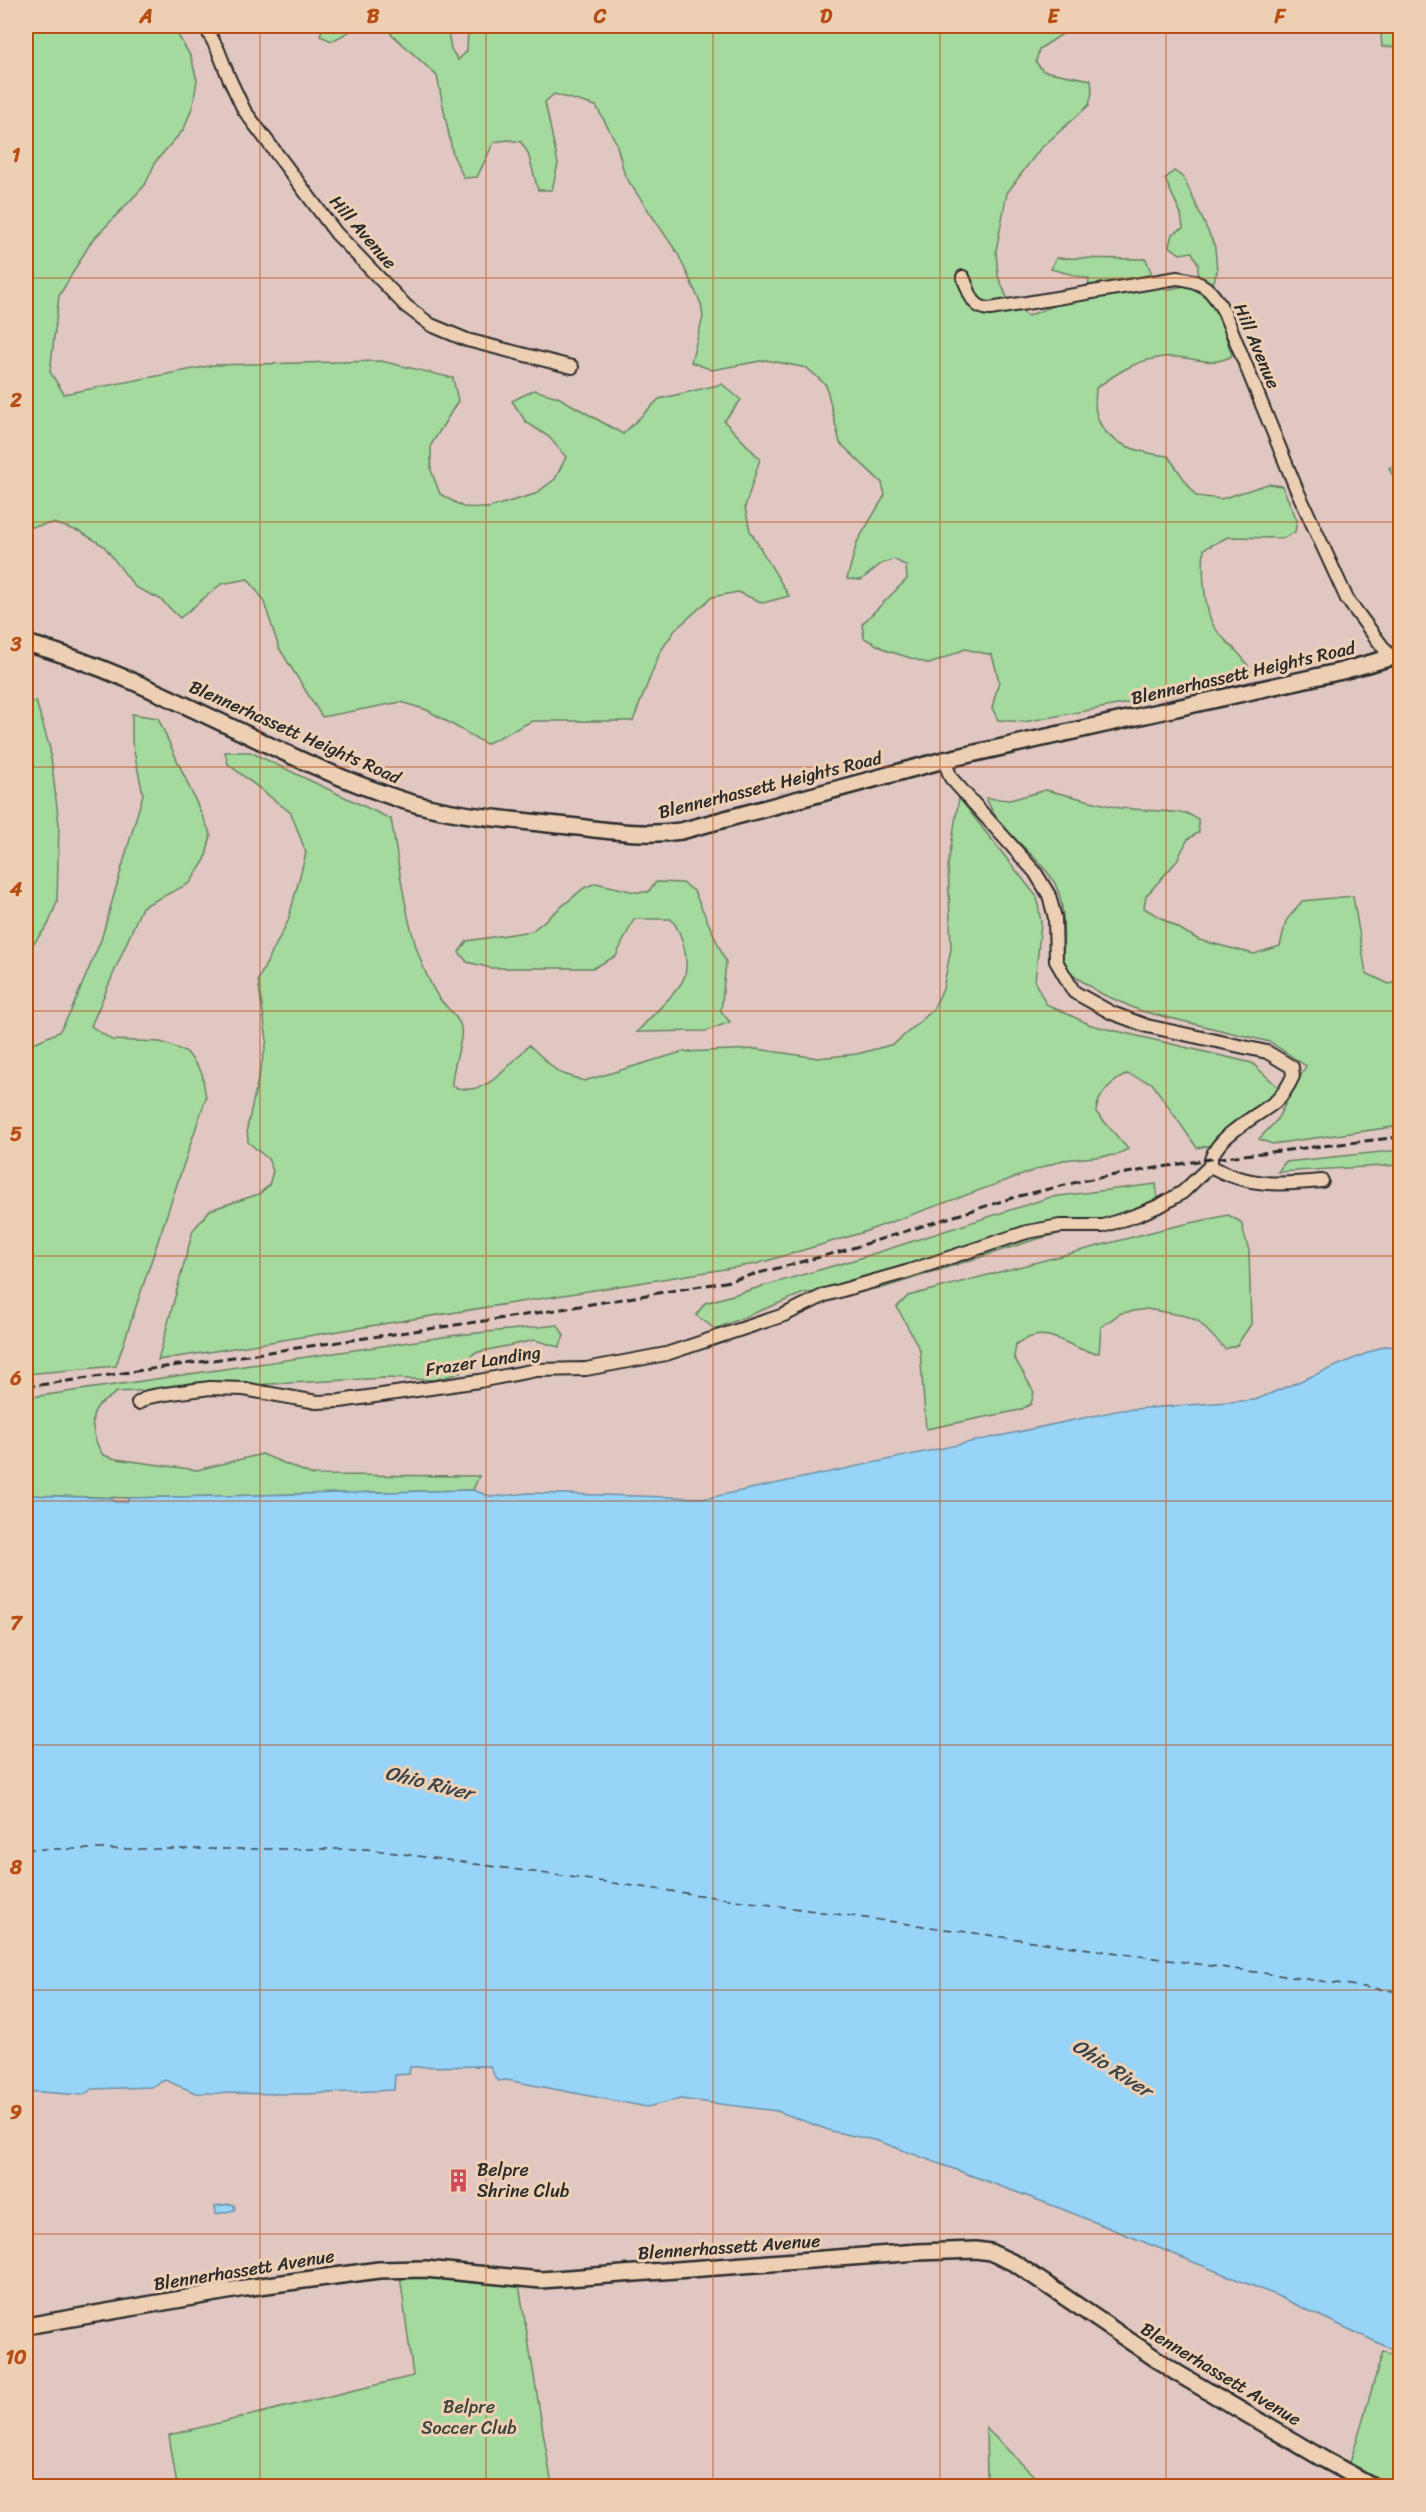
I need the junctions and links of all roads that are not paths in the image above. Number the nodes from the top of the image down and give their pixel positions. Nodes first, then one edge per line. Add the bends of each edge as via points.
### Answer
1 (205, 26) edge
2 (963, 277) dead end
3 (572, 368) dead end
4 (26, 643) edge
5 (1396, 656) edge
6 (944, 760) junction
7 (1210, 1166) junction
8 (1322, 1181) dead end
9 (138, 1403) dead end
10 (26, 2326) edge
11 (1373, 2487) edge

1 - 3 street, Hill Avenue via 244,110 336,233 406,306 431,326 467,340
2 - 5 street, Hill Avenue via 976,305 990,309 1177,278 1206,286 1214,293 1347,599
4 - 6 street, Blennerhassett Heights Road via 109,671 328,771 404,801 501,819 661,834
5 - 6 street, Blennerhassett Heights Road
6 - 7 street, Frazer Landing via 951,778 1035,872 1049,895 1055,918 1056,961 1074,992 1147,1026 1267,1052 1292,1067 1293,1076 1276,1101 1234,1131 1210,1159
7 - 8 street via 1234,1178 1260,1184
7 - 9 street, Frazer Landing via 1183,1192 1161,1205 1103,1226 1060,1226 1027,1232 825,1295 784,1315 666,1354 586,1369 536,1370 340,1401 317,1402 244,1389 210,1388 148,1397
10 - 11 street, Blennerhassett Avenue via 245,2288 379,2270 425,2269 534,2280 976,2250 1016,2264 1177,2373

